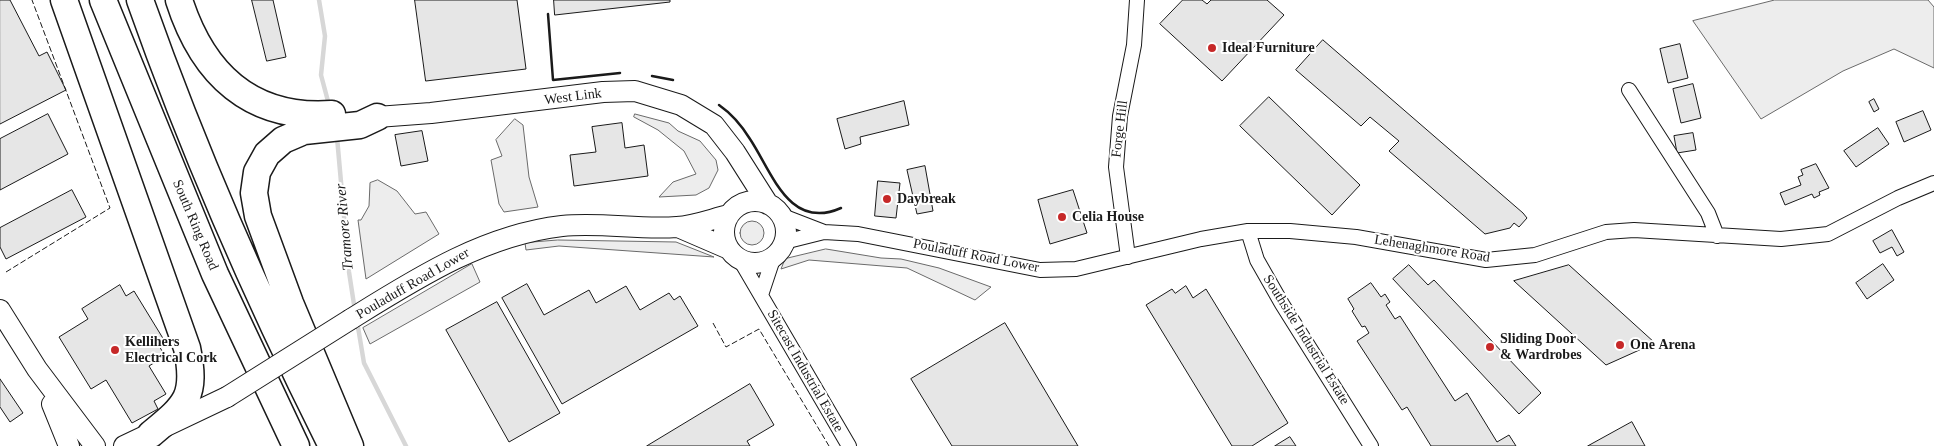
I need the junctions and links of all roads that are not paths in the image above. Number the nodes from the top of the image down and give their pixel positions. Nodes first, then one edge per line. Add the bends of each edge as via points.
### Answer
1 (64, 0) edge
2 (103, 0) edge
3 (140, 0) edge
4 (146, 0) edge
5 (179, 0) edge
6 (1137, 0) edge
7 (1629, 90) dead end
8 (172, 91) junction
9 (377, 117) junction
10 (742, 165) junction
11 (1934, 183) edge
12 (774, 210) junction
13 (732, 211) junction
14 (678, 227) junction
15 (1248, 231) junction
16 (824, 232) junction
17 (1717, 236) junction
18 (779, 249) junction
19 (734, 254) junction
20 (1128, 257) junction
21 (761, 295) junction
22 (0, 310) edge
23 (37, 369) junction
24 (154, 440) edge
25 (69, 446) edge
26 (95, 446) edge
27 (124, 446) edge
28 (296, 446) edge
29 (332, 446) edge
30 (350, 446) edge
31 (849, 446) edge
32 (1371, 446) edge

1 - 24 highway via 187,348 190,378 185,401
2 - 28 highway, South Ring Road via 215,274
3 - 8 highway
4 - 8 highway
5 - 9 highway via 208,59 228,83 250,98 274,110 299,115 358,112
6 - 20 street, Forge Hill via 1134,45 1120,116 1116,167
7 - 17 street via 1708,213
8 - 29 highway via 240,253
9 - 10 street, West Link via 635,91 681,105 699,115 725,137
9 - 30 highway via 360,125 304,131 283,140 266,154 257,172 254,193 258,216 290,303
10 - 12 street, West Link
10 - 13 street
11 - 17 street, Lehenaghmore Road via 1828,234 1781,239
12 - 13 street, Pouladuff Road Lower via 752,201
12 - 16 street, Pouladuff Road Lower
12 - 18 street via 784,223
13 - 14 street, Pouladuff Road Lower
13 - 19 street via 724,232
14 - 19 street, Pouladuff Road Lower
14 - 24 street, Pouladuff Road Lower, bridge via 610,225 545,229 474,249 402,287 227,397 194,411
15 - 17 street, Lehenaghmore Road via 1356,237 1486,260 1534,255 1606,232 1634,230
15 - 20 street, Lehenaghmore Road
15 - 32 street, Southside Industrial Estate via 1257,260 1282,304
16 - 18 street, Pouladuff Road Lower
16 - 20 street, Pouladuff Road Lower via 858,234 1040,270 1076,269
18 - 19 street, Pouladuff Road Lower via 757,263
18 - 21 street, Sitecast Industrial Estate
19 - 21 street, Sitecast Industrial Estate
21 - 31 street, Sitecast Industrial Estate
22 - 23 street
23 - 25 street
23 - 26 street
24 - 27 street, Pouladuff Road Lower

